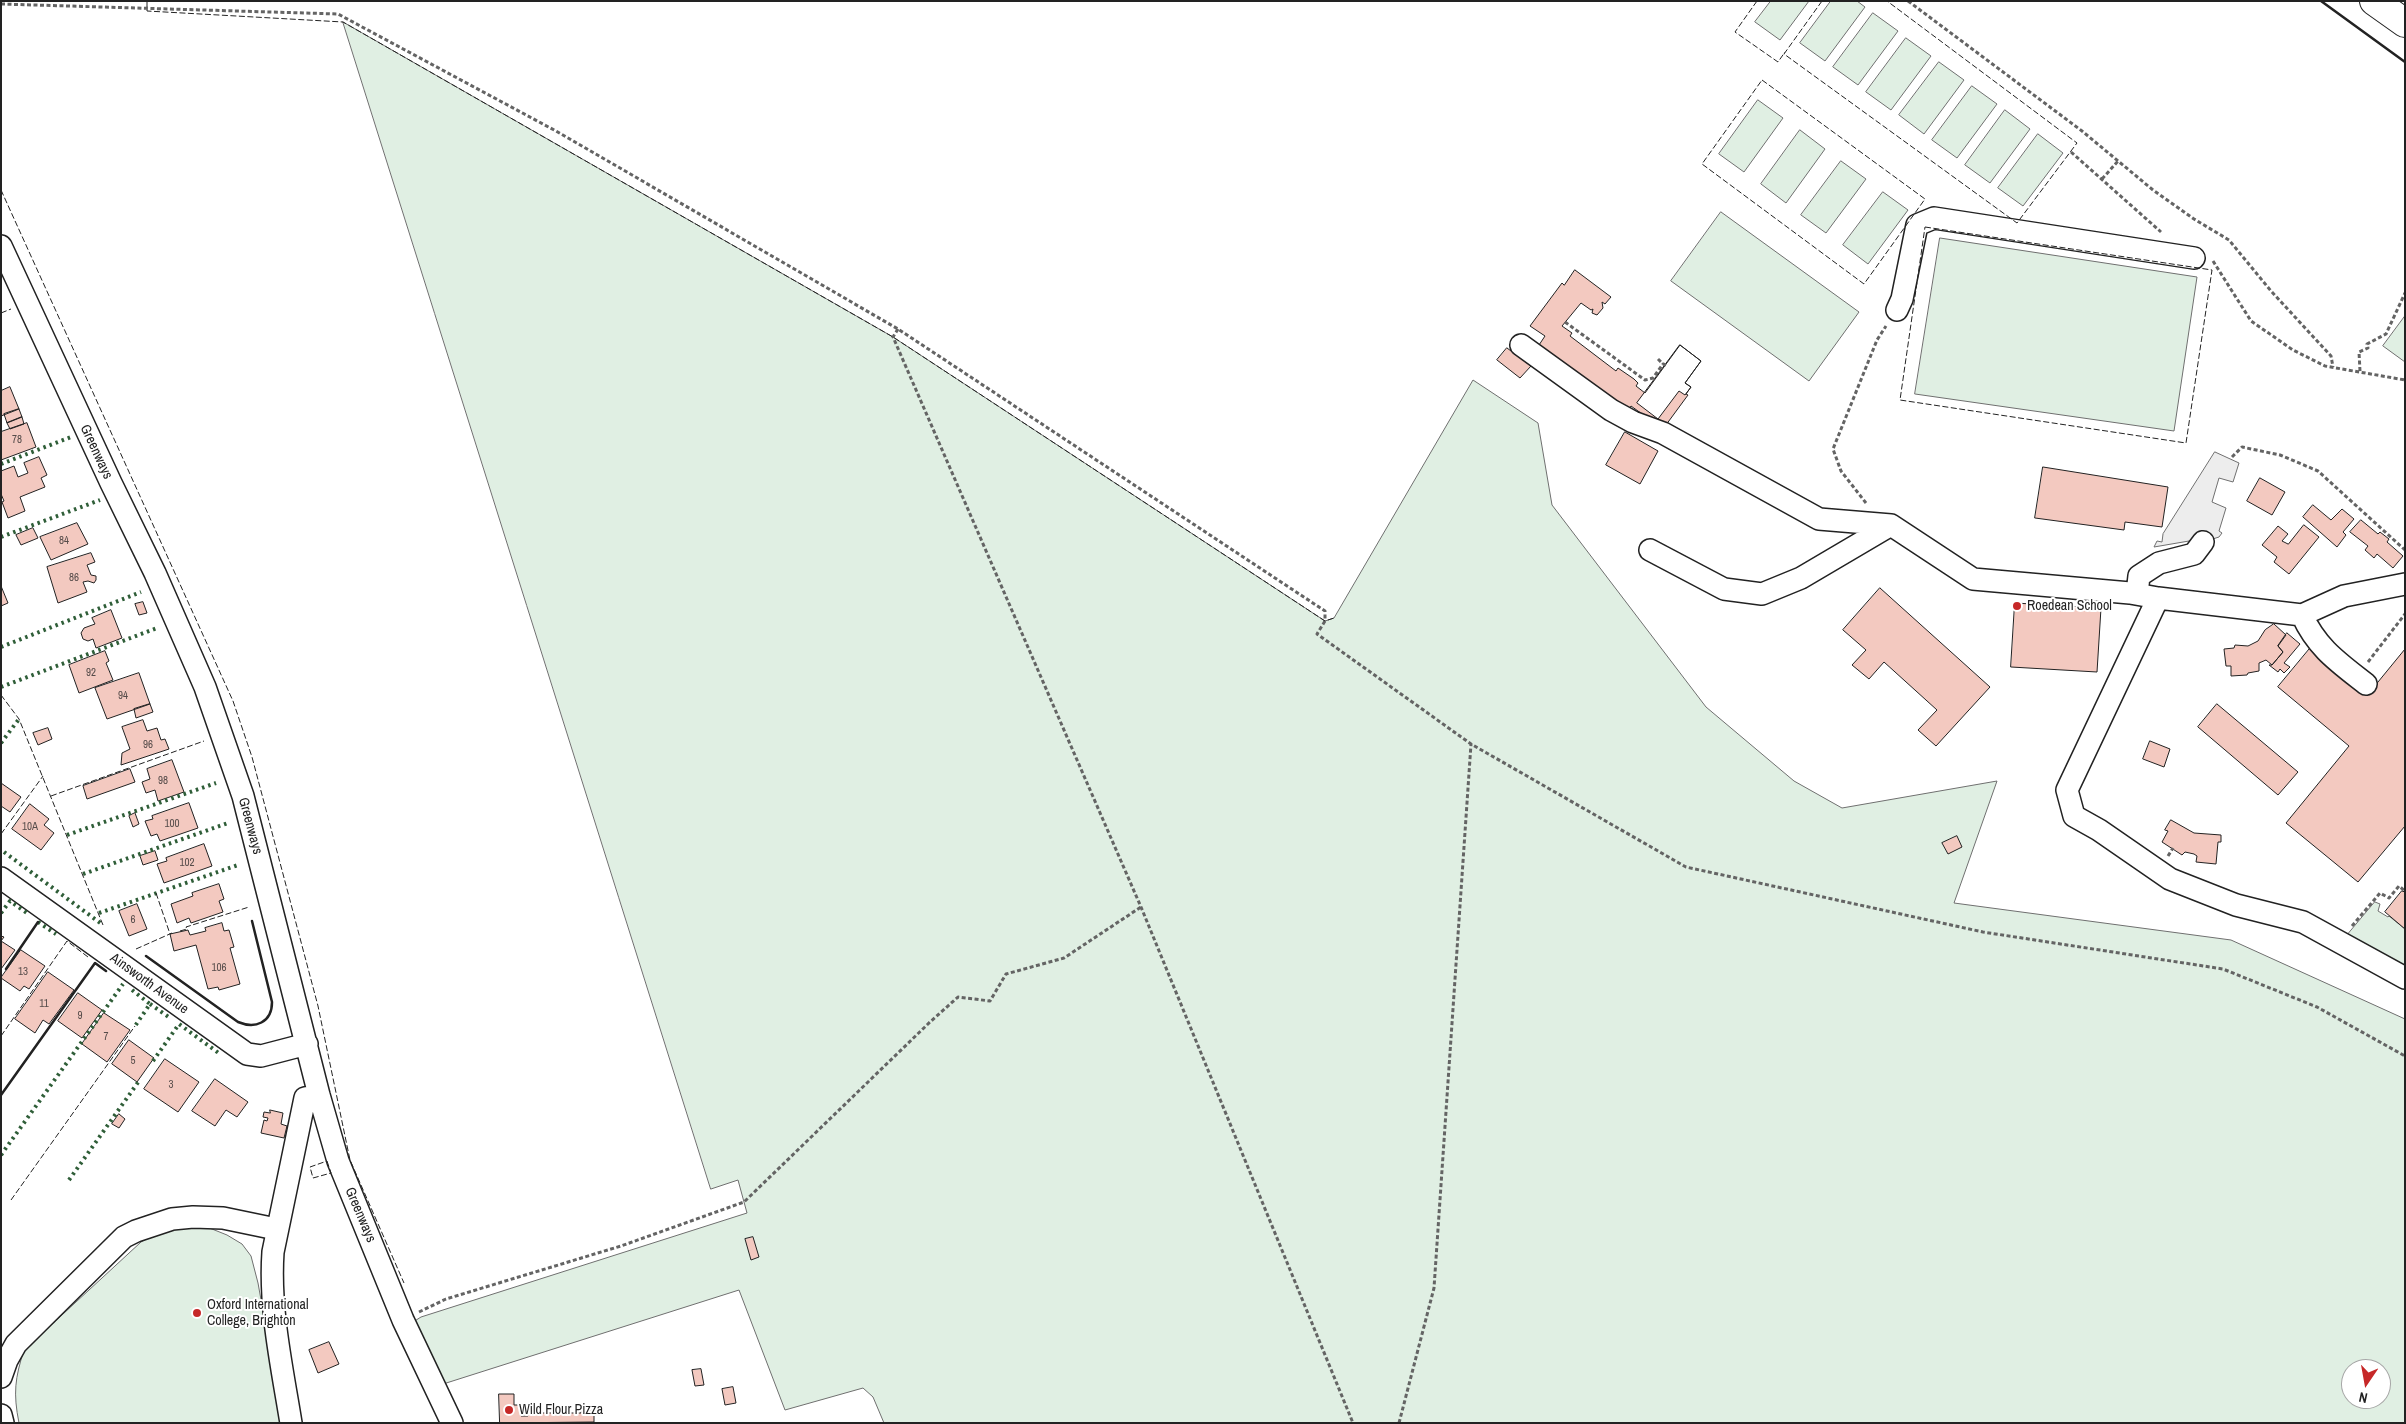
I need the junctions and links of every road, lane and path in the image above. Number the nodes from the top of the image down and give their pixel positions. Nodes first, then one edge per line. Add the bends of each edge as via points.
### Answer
1 (1908, 1) edge
2 (2374, 1) edge
3 (1, 4) edge
4 (2405, 24) edge
5 (2071, 152) dead end
6 (2119, 161) junction
7 (2102, 179) junction
8 (2165, 235) dead end
9 (1, 246) edge
10 (2194, 258) joint
11 (2405, 293) edge
12 (1897, 310) dead end
13 (1565, 322) dead end
14 (898, 329) junction
15 (1883, 330) dead end
16 (1521, 345) dead end
17 (1658, 359) dead end
18 (2333, 367) junction
19 (2360, 371) junction
20 (2405, 380) edge
21 (2232, 457) dead end
22 (1867, 509) dead end
23 (1891, 525) junction
24 (2204, 542) dead end
25 (1650, 550) dead end
26 (2405, 550) edge
27 (2405, 584) edge
28 (2137, 594) junction
29 (2158, 598) junction
30 (2405, 614) edge
31 (2302, 615) junction
32 (2361, 680) joint
33 (1472, 744) junction
34 (2173, 848) dead end
35 (2169, 855) dead end
36 (1, 878) edge
37 (2405, 891) edge
38 (1142, 907) junction
39 (2339, 942) junction
40 (2405, 978) edge
41 (307, 1044) junction
42 (2405, 1056) edge
43 (319, 1095) junction
44 (276, 1229) junction
45 (403, 1320) junction
46 (1, 1377) edge
47 (1, 1415) edge
48 (3, 1423) edge
49 (291, 1423) edge
50 (452, 1423) edge
51 (1353, 1423) edge
52 (1399, 1423) edge

1 - 6 path
2 - 4 main road
3 - 14 path via 338,14 556,131
5 - 7 path
6 - 7 path
6 - 18 path via 2194,219 2229,240 2331,356
7 - 8 path
9 - 41 street, Greenways via 205,687 243,796
10 - 12 street via 1934,218 1917,225
10 - 18 path via 2215,261 2251,321 2293,350
11 - 19 path via 2386,334 2359,352
13 - 17 path via 1645,380 1653,378 1664,364
14 - 33 path via 1325,611 1325,621 1316,634
14 - 38 path via 893,337
15 - 22 path via 1833,449 1841,471 1867,503
16 - 23 street via 1611,410 1663,433 1819,519
18 - 19 path
19 - 20 path
21 - 26 path via 2242,447 2280,455 2318,470
23 - 25 street via 1801,578 1762,594 1724,589
23 - 28 street via 1973,579
24 - 28 street via 2194,554 2159,563 2140,576
27 - 31 street via 2344,596
28 - 29 street
29 - 31 street
29 - 39 street via 2067,790 2074,816 2170,879 2236,905 2303,922
30 - 32 path
31 - 32 street via 2311,635
33 - 42 path via 1686,867 1983,932 2222,969 2317,1007
33 - 52 path via 1434,1288
34 - 35 path
36 - 41 street, Ainsworth Avenue via 247,1054 261,1056
37 - 39 path via 2398,886 2389,898 2380,893
38 - 45 path via 1064,958 1006,974 990,1001 958,997 744,1202 621,1246 446,1300
38 - 51 path
39 - 40 street
41 - 43 street, Greenways
43 - 44 street via 304,1098
43 - 45 street, Greenways via 338,1161
44 - 46 street via 222,1218 193,1216 148,1226 124,1237 16,1344
44 - 49 street via 271,1275 278,1346
45 - 50 street, Greenways
47 - 48 street

